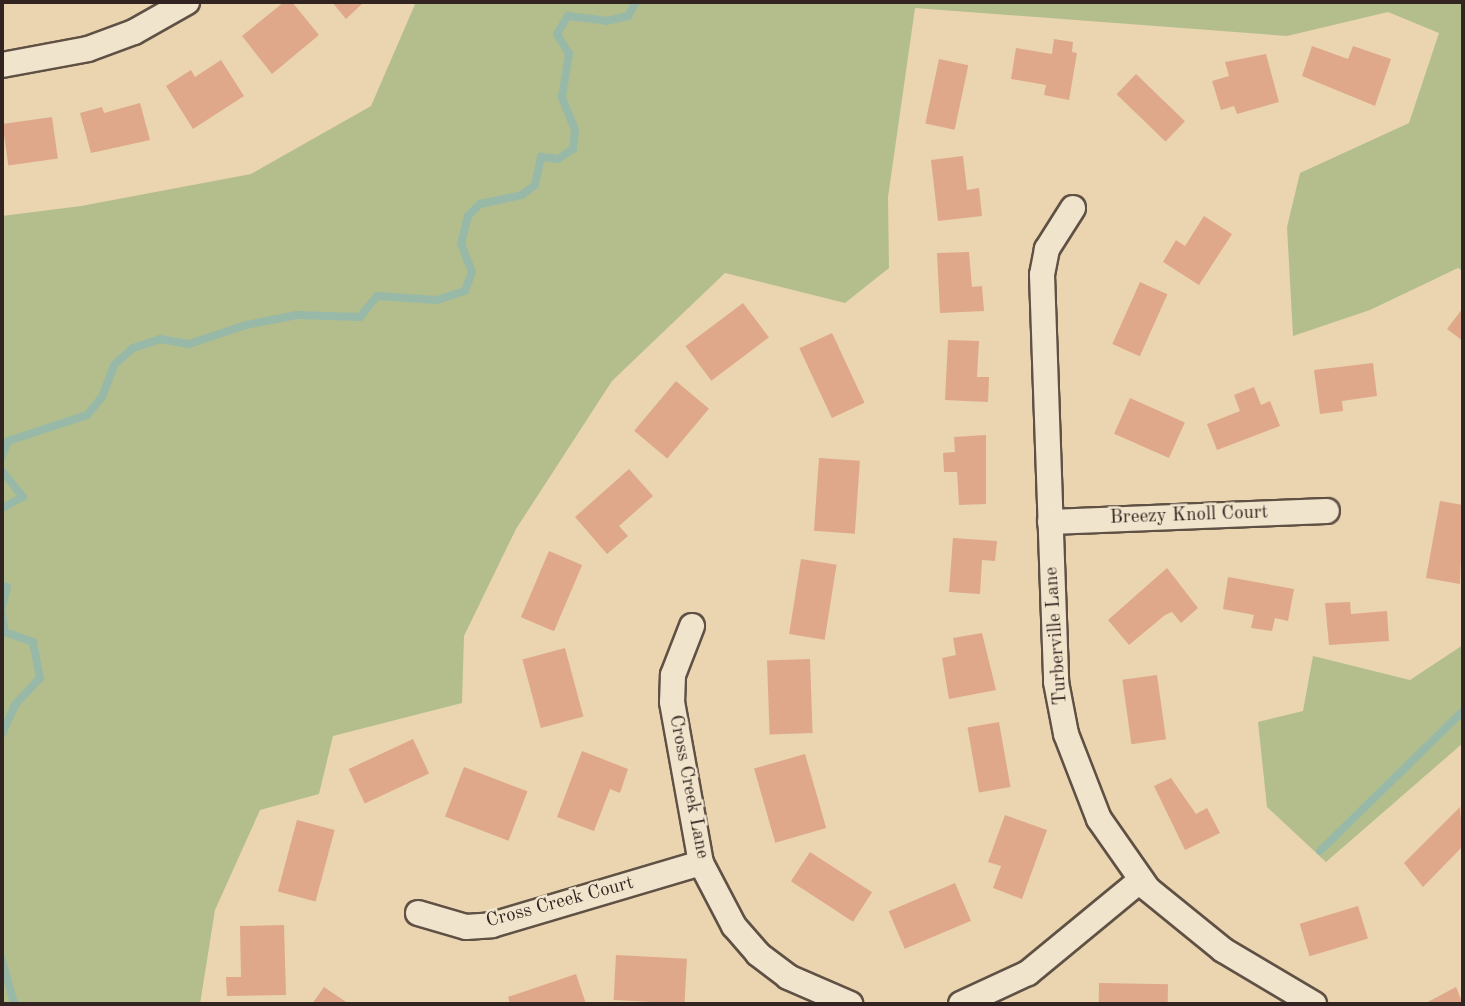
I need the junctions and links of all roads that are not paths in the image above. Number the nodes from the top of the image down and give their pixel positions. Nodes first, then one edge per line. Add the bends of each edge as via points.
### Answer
1 (187, 2) edge
2 (2, 65) edge
3 (1073, 208) dead end
4 (1327, 511) dead end
5 (1050, 522) junction
6 (692, 626) dead end
7 (701, 863) junction
8 (1141, 880) junction
9 (418, 913) dead end
10 (850, 1004) edge
11 (961, 1004) edge
12 (1314, 1004) edge

1 - 2 street via 134,32 88,49
3 - 5 street, Turberville Lane via 1047,249 1042,275
4 - 5 street, Breezy Knoll Court
5 - 8 street, Turberville Lane via 1056,682 1066,734 1100,820
6 - 7 street, Cross Creek Lane via 673,675 672,702
7 - 9 street, Cross Creek Court via 492,925 466,927
7 - 10 street, Cross Creek Lane via 734,926 758,954 807,987
8 - 11 street via 1028,974
8 - 12 street, Turberville Lane via 1184,922

